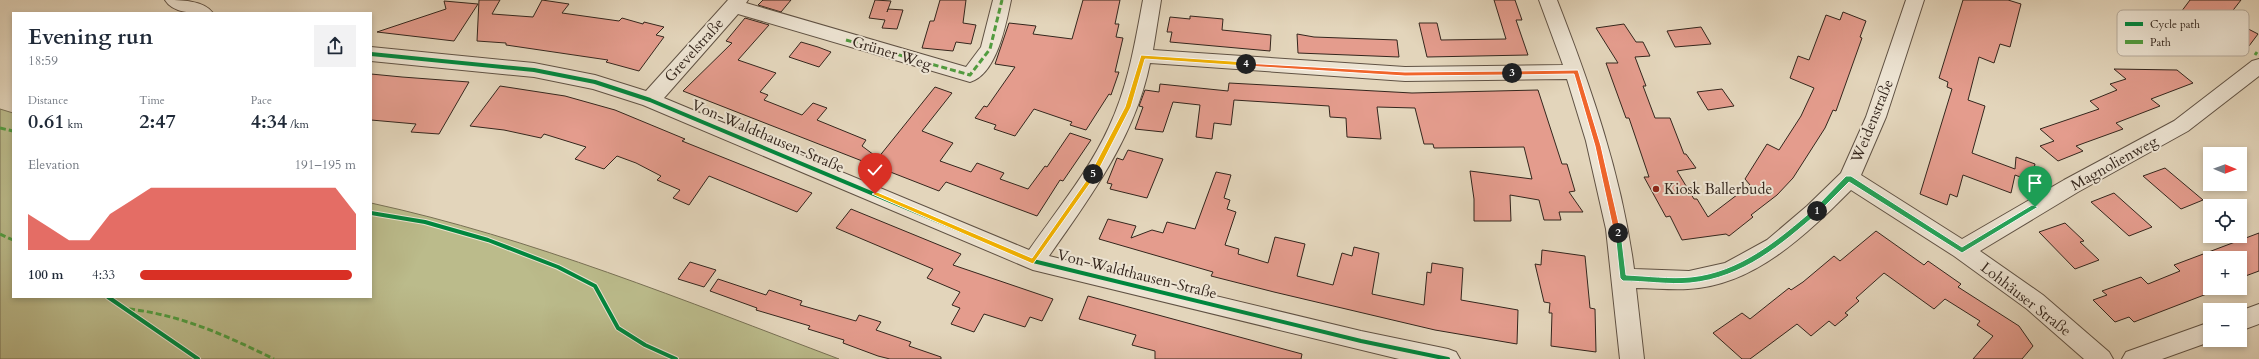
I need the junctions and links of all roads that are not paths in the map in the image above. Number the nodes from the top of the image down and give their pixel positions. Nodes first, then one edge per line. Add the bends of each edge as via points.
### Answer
1 (174, 0) edge
2 (1002, 0) edge
3 (1152, 0) edge
4 (1548, 0) edge
5 (1915, 0) edge
6 (736, 3) edge
7 (202, 12) edge
8 (372, 54) edge
9 (1143, 56) junction
10 (2259, 66) edge
11 (1576, 72) junction
12 (650, 100) junction
13 (1849, 178) junction
14 (1962, 250) junction
15 (1033, 261) junction
16 (1623, 278) junction
17 (2259, 314) edge
18 (2247, 318) edge
19 (2203, 334) edge
20 (1448, 359) edge
21 (1632, 359) edge
22 (2101, 359) edge
23 (2134, 359) edge

1 - 7 street
2 - 6 street, Grüner Weg via 990,49 970,75
3 - 9 street
4 - 11 street
5 - 13 street, Weidenstraße via 1876,117
6 - 12 street, Grevelstraße
8 - 12 street, Von-Waldthausen-Straße via 534,70 595,82
9 - 11 street via 1405,74
9 - 15 street via 1128,107 1099,165
10 - 14 street, Magnolienweg via 2181,126
11 - 16 street via 1600,154 1617,228
12 - 15 street, Von-Waldthausen-Straße
13 - 14 street, Lohhäuser Straße
13 - 16 street, Weidenstraße via 1815,212 1775,246 1730,271 1689,280
14 - 22 street, Lohhäuser Straße via 2035,302
15 - 20 street, Von-Waldthausen-Straße via 1353,340
16 - 21 street
17 - 18 street
19 - 23 street

